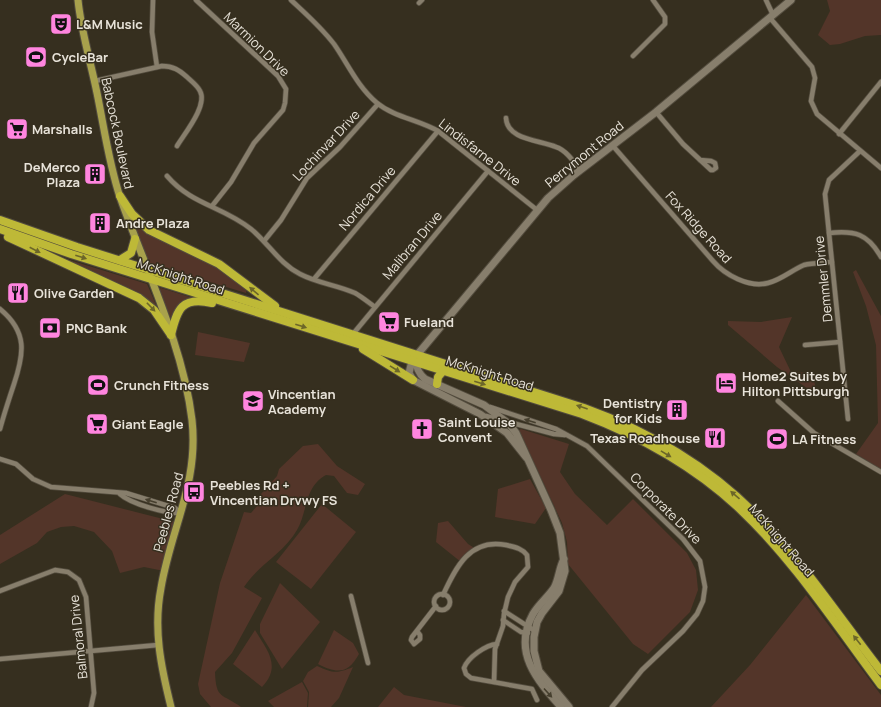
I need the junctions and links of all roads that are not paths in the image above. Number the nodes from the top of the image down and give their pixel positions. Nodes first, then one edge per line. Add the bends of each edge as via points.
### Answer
1 (78, 0) edge
2 (152, 0) edge
3 (196, 0) edge
4 (291, 0) edge
5 (653, 0) edge
6 (766, 0) edge
7 (791, 0) edge
8 (772, 17) junction
9 (633, 56) dead end
10 (157, 67) junction
11 (95, 81) junction
12 (881, 82) edge
13 (378, 104) junction
14 (656, 112) junction
15 (506, 118) dead end
16 (438, 131) junction
17 (839, 134) junction
18 (177, 146) dead end
19 (613, 146) junction
20 (860, 151) junction
21 (700, 160) dead end
22 (881, 168) edge
23 (580, 170) junction
24 (488, 171) junction
25 (167, 176) dead end
26 (120, 196) junction
27 (212, 206) junction
28 (537, 210) junction
29 (0, 220) edge
30 (0, 229) edge
31 (0, 233) edge
32 (829, 234) junction
33 (135, 239) junction
34 (264, 241) junction
35 (881, 257) edge
36 (120, 260) junction
37 (832, 262) junction
38 (146, 268) junction
39 (150, 279) junction
40 (314, 279) junction
41 (375, 307) junction
42 (0, 309) edge
43 (286, 312) junction
44 (266, 315) junction
45 (353, 334) junction
46 (171, 335) junction
47 (840, 342) junction
48 (352, 343) junction
49 (805, 345) dead end
50 (418, 354) junction
51 (414, 362) junction
52 (443, 371) junction
53 (413, 380) junction
54 (437, 384) junction
55 (778, 401) dead end
56 (484, 405) junction
57 (480, 414) junction
58 (848, 419) dead end
59 (506, 421) junction
60 (0, 429) edge
61 (566, 435) junction
62 (526, 457) junction
63 (0, 459) edge
64 (881, 472) edge
65 (181, 513) junction
66 (0, 591) edge
67 (444, 594) junction
68 (351, 596) dead end
69 (436, 606) junction
70 (504, 611) junction
71 (503, 620) junction
72 (530, 630) junction
73 (417, 631) dead end
74 (496, 644) junction
75 (158, 645) junction
76 (91, 652) junction
77 (0, 659) edge
78 (368, 663) dead end
79 (881, 671) edge
80 (494, 682) junction
81 (881, 685) edge
82 (537, 700) dead end
83 (91, 707) edge
84 (171, 707) edge
85 (560, 707) edge
86 (569, 707) edge
87 (612, 707) edge

1 - 11 main road, Babcock Boulevard
2 - 10 street via 152,32
3 - 27 street, Marmion Drive via 278,76 284,84 286,93 281,113 254,143 231,182
4 - 13 street, Lindisfarne Drive via 325,33 358,83
5 - 9 street via 665,17 665,24
6 - 8 street
7 - 8 street, Perrymont Road
8 - 14 street, Perrymont Road
8 - 17 street via 812,67 815,78 811,97 812,108
10 - 11 street
10 - 18 street via 168,66 176,69 197,87 201,94 200,109
11 - 26 main road, Babcock Boulevard
12 - 17 street
13 - 16 street, Lindisfarne Drive
13 - 34 street, Lochinvar Drive via 343,145 306,178 281,220
14 - 19 street, Perrymont Road
14 - 21 street
15 - 23 street via 511,130 526,139 558,148 571,158
16 - 24 street, Lindisfarne Drive
16 - 40 street, Nordica Drive
17 - 20 street
19 - 23 street, Perrymont Road
19 - 37 street, Fox Ridge Road via 713,262 726,273 742,280 763,284 806,265
20 - 22 street
20 - 32 street, Demmler Drive via 827,184 825,199
23 - 28 street, Perrymont Road
24 - 28 street, Lindisfarne Drive
24 - 41 street, Malibran Drive
25 - 27 street via 185,193
26 - 33 main road, Babcock Boulevard
43 -> 26 highway via 264,300 224,267 149,230 132,214
27 - 34 street via 239,221
28 - 50 street, Perrymont Road
29 - 36 highway, McKnight Road
30 -> 39 highway, McKnight Road
31 -> 46 highway via 139,298 154,310
32 - 35 street via 851,232 862,236 874,246
32 - 37 street, Demmler Drive
33 - 36 highway via 131,253
33 - 38 main road, Babcock Boulevard
34 - 40 street via 289,267
36 - 38 highway, McKnight Road
37 - 47 street, Demmler Drive
38 - 39 main road, Babcock Boulevard
38 - 43 highway, McKnight Road
39 - 44 highway, McKnight Road
39 - 46 main road, Peebles Road
40 - 41 street via 355,294
41 - 45 street, Malibran Drive
42 - 60 street via 17,329 22,351
43 - 45 highway, McKnight Road
44 - 46 highway via 206,302 192,302 178,311
44 -> 48 highway, McKnight Road
45 - 50 highway, McKnight Road
46 - 65 main road, Peebles Road via 188,396 194,437 190,480
47 - 49 street
47 - 58 street, Demmler Drive
48 - 51 highway, McKnight Road
48 -> 53 highway
50 - 51 street
79 -> 50 highway, McKnight Road via 772,532 743,502 700,467 655,439 609,417
51 - 52 highway, McKnight Road
51 - 53 street via 409,373
51 - 54 street via 423,377
52 - 54 highway via 438,377
52 -> 81 highway, McKnight Road via 606,423 652,445 696,473 738,507 776,547
53 - 57 street
54 - 56 street
55 - 64 street via 814,433
56 - 59 street
61 -> 56 street, Corporate Drive via 556,429
57 - 59 street, Corporate Drive
57 - 62 street via 507,433
59 - 61 street, Corporate Drive
59 - 62 street via 516,433
61 - 87 street, Corporate Drive via 582,442 596,453 683,539 698,557 704,574 704,597 694,619 642,670
62 - 72 street via 560,532 564,559 556,584 533,614
63 - 65 street via 16,464 33,479 51,487 105,490 126,494 174,508
65 - 75 main road, Peebles Road via 160,590
66 - 76 street, Balmoral Drive via 51,571 72,574 82,584 86,593
67 - 69 street via 436,597
67 - 69 street via 450,599 449,606 443,610
67 - 70 street via 459,565 476,549 490,544 520,548 527,555 529,564 513,585
68 - 78 street
69 - 73 street
70 - 71 street
70 - 72 street
71 - 72 street via 521,632
71 - 74 street
72 -> 85 street via 528,657 532,670
72 - 86 street via 537,667
74 - 80 street
74 - 80 street via 487,647 469,660 464,668 471,678
75 - 76 street
75 - 84 main road, Peebles Road
76 - 77 street
76 - 83 street, Balmoral Drive via 94,692
80 - 82 street via 532,689

